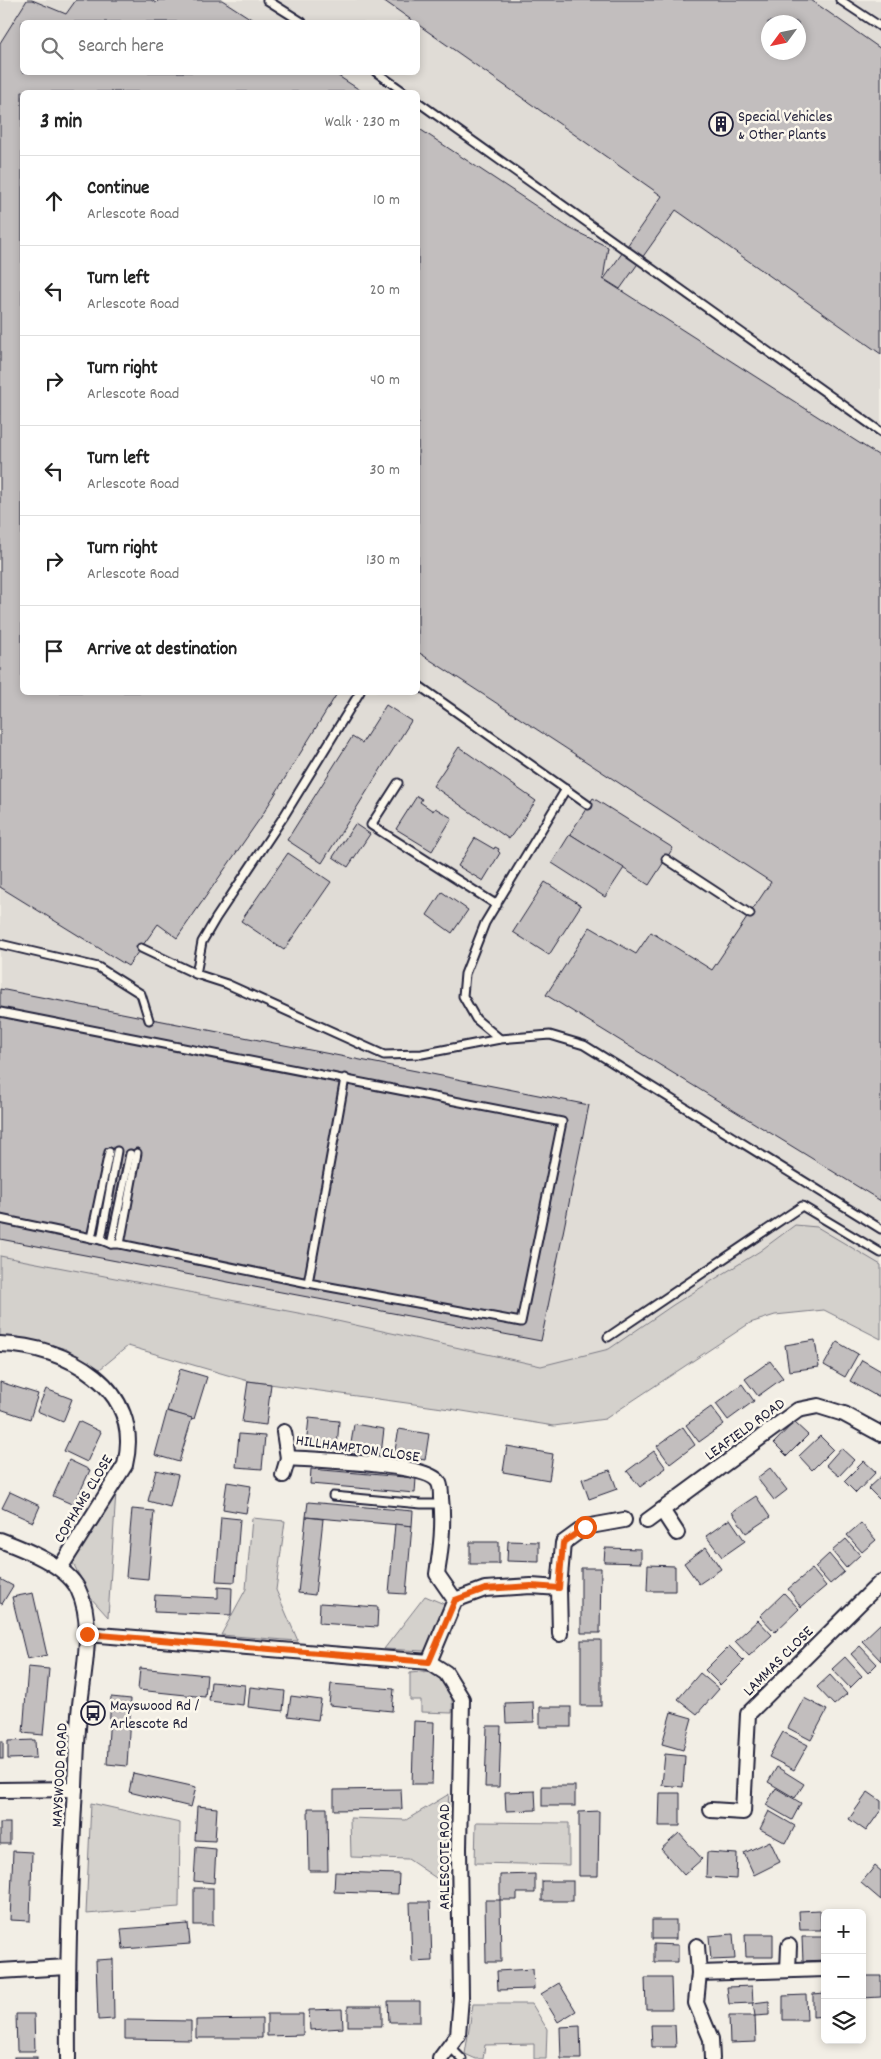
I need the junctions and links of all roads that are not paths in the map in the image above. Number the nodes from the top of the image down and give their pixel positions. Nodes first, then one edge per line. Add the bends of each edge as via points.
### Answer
1 (267, 0) edge
2 (840, 0) edge
3 (299, 20) edge
4 (881, 27) edge
5 (380, 75) edge
6 (401, 90) edge
7 (420, 103) edge
8 (881, 432) edge
9 (420, 686) edge
10 (358, 695) edge
11 (398, 783) dead end
12 (566, 790) junction
13 (588, 805) dead end
14 (666, 859) dead end
15 (497, 906) junction
16 (750, 914) dead end
17 (0, 944) edge
18 (141, 948) dead end
19 (196, 974) junction
20 (0, 1012) edge
21 (149, 1020) dead end
22 (500, 1039) junction
23 (345, 1078) junction
24 (0, 1219) edge
25 (881, 1229) edge
26 (91, 1238) junction
27 (101, 1240) junction
28 (110, 1244) junction
29 (120, 1244) junction
30 (881, 1253) edge
31 (308, 1283) junction
32 (608, 1337) dead end
33 (0, 1344) edge
34 (284, 1432) dead end
35 (881, 1434) edge
36 (288, 1458) junction
37 (283, 1475) dead end
38 (333, 1496) dead end
39 (442, 1504) junction
40 (662, 1510) junction
41 (624, 1520) dead end
42 (647, 1521) dead end
43 (677, 1533) dead end
44 (0, 1540) edge
45 (60, 1568) junction
46 (881, 1582) edge
47 (559, 1588) junction
48 (455, 1600) junction
49 (87, 1634) junction
50 (560, 1634) dead end
51 (429, 1662) junction
52 (75, 1789) junction
53 (0, 1790) edge
54 (711, 1810) dead end
55 (697, 1946) dead end
56 (789, 1946) dead end
57 (67, 1967) junction
58 (788, 1970) junction
59 (821, 1970) edge
60 (0, 1971) edge
61 (698, 1973) junction
62 (450, 2046) junction
63 (68, 2059) edge
64 (440, 2059) edge
65 (462, 2059) edge
66 (712, 2059) edge

1 - 3 lane
2 - 4 lane
5 - 6 lane
7 - 8 lane
9 - 12 lane
10 - 19 lane via 202,942
11 - 15 lane via 372,825
12 - 13 lane
12 - 15 lane
14 - 16 lane
15 - 22 lane via 485,923 465,974 463,996 476,1019
17 - 21 lane via 98,967 141,994
18 - 19 lane
19 - 22 lane via 227,984 384,1055 422,1054
20 - 23 lane
22 - 25 lane via 550,1035 584,1044
23 - 31 lane
23 - 31 lane via 562,1122 521,1322
24 - 26 lane
26 - 27 lane
26 - 27 lane via 113,1151
27 - 28 lane
28 - 29 lane
28 - 29 lane via 133,1154
29 - 31 lane
30 - 32 lane via 802,1206
33 - 45 street, COPHAMS CLOSE via 63,1357 89,1371 109,1389 124,1415 128,1451 125,1465
34 - 36 street, HILLHAMPTON CLOSE
35 - 40 street, LEAFIELD ROAD via 844,1414 818,1406 798,1410
36 - 37 street
36 - 39 street, HILLHAMPTON CLOSE via 388,1465 433,1475 440,1484
38 - 39 lane
39 - 48 street, HILLHAMPTON CLOSE via 443,1536 437,1574
40 - 42 street, LEAFIELD ROAD
40 - 43 street
41 - 47 street via 585,1527 563,1543
44 - 45 street, MAYSWOOD ROAD
45 - 49 street, MAYSWOOD ROAD via 72,1578 79,1590 86,1612
46 - 54 street, LAMMAS CLOSE via 748,1714 743,1812
47 - 48 street via 485,1589
47 - 50 street
48 - 51 street
49 - 51 street
49 - 52 street, MAYSWOOD ROAD
51 - 62 street, ARLESCOTE ROAD via 446,1673 462,1699 461,1997 458,2035
52 - 53 street
52 - 57 street, MAYSWOOD ROAD
55 - 61 street
56 - 58 street
57 - 60 street
57 - 63 street, MAYSWOOD ROAD
58 - 59 street
58 - 61 street
61 - 66 street via 696,2003 711,2039
62 - 64 street, ARLESCOTE ROAD
62 - 65 lane

